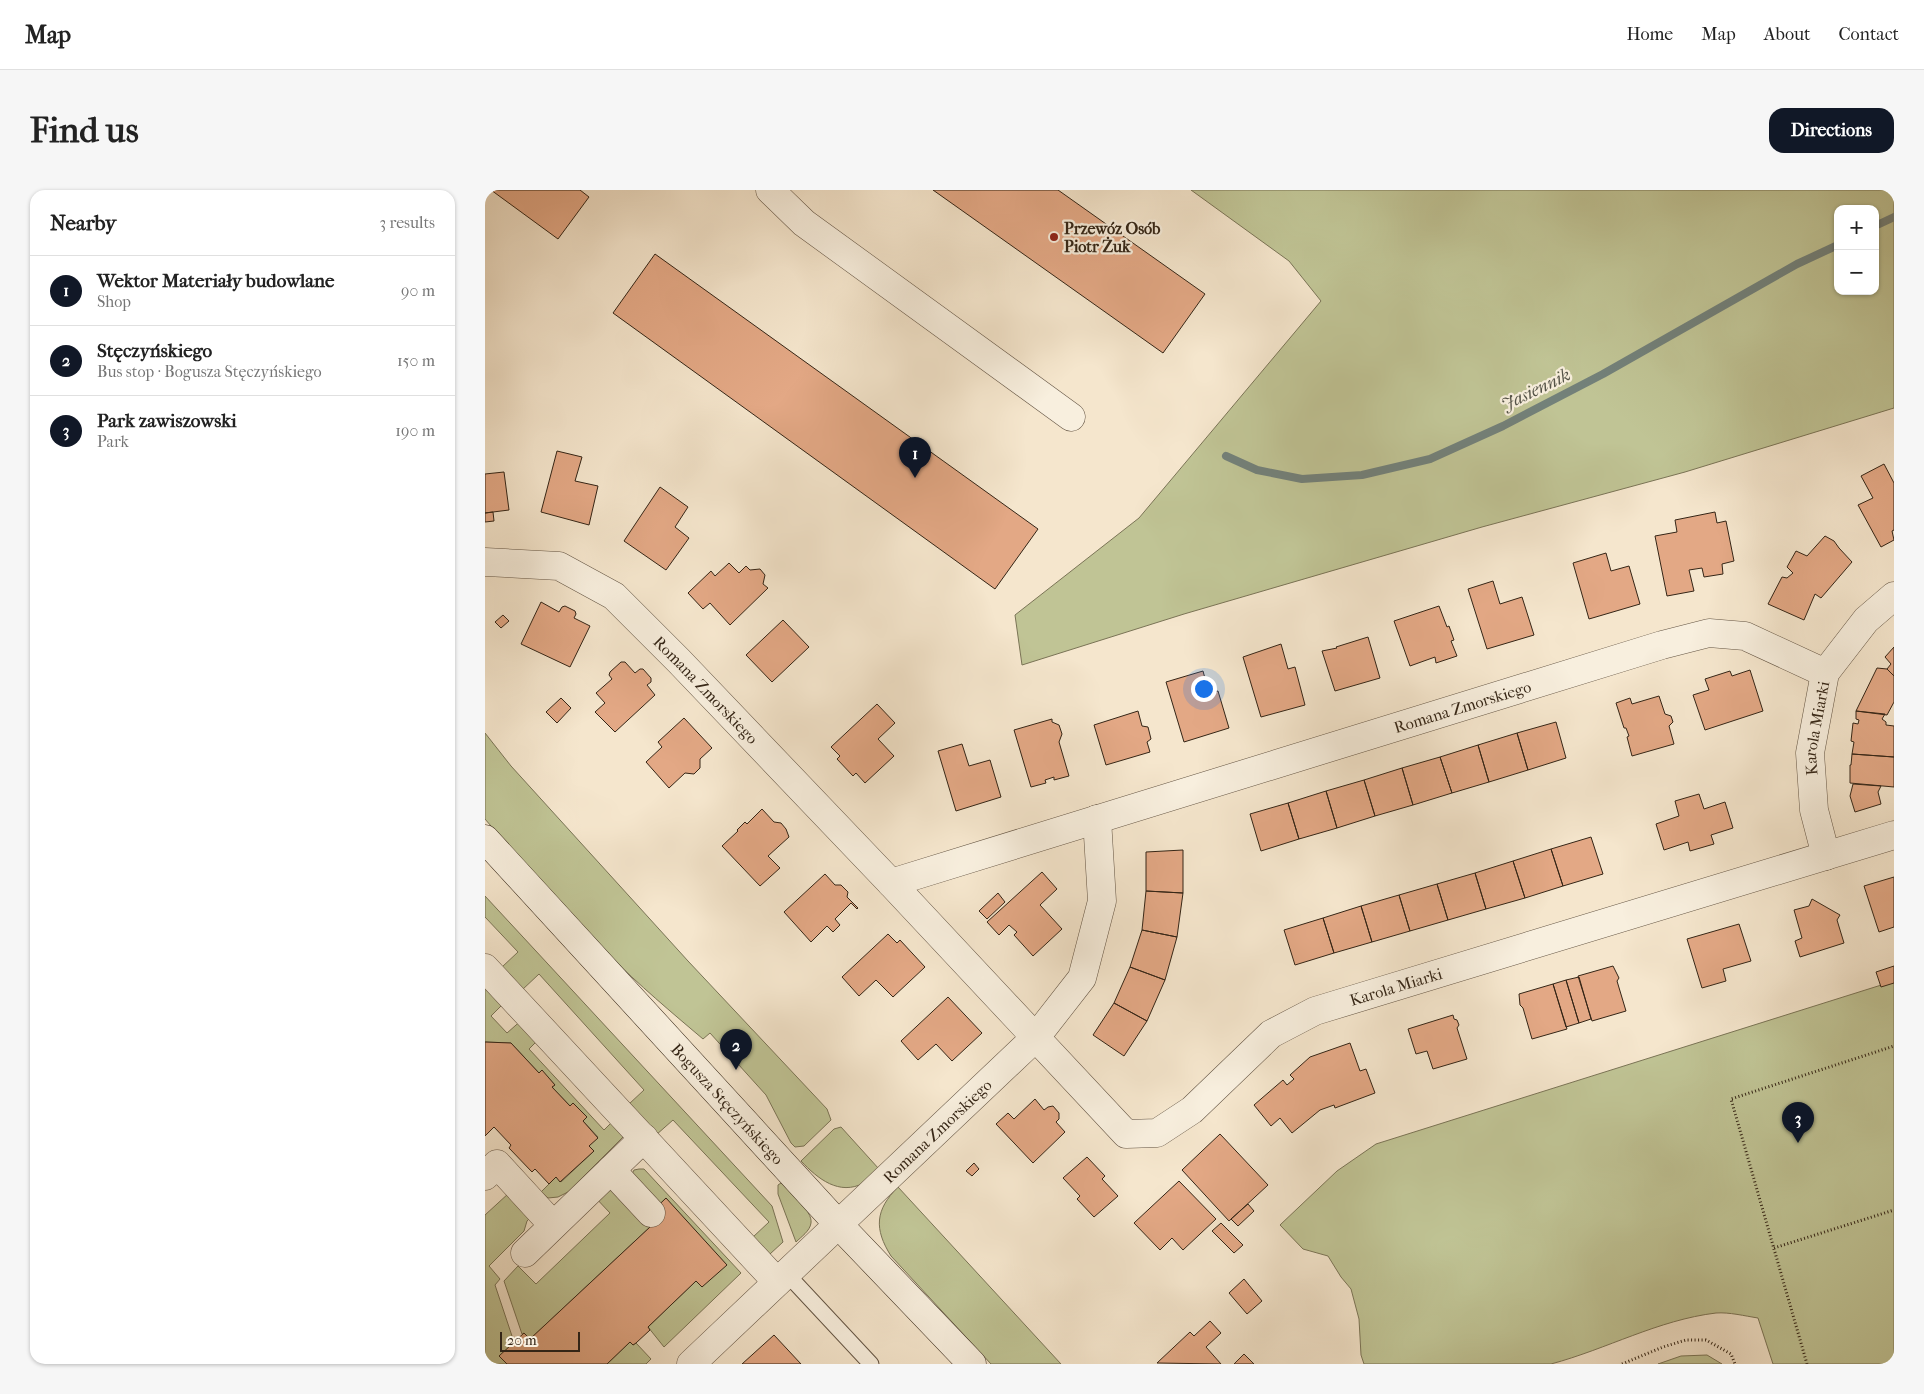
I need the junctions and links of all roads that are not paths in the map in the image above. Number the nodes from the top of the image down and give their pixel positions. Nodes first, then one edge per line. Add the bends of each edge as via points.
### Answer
1 (770, 190) edge
2 (1071, 417) dead end
3 (485, 562) edge
4 (1894, 596) edge
5 (1825, 673) junction
6 (1097, 819) junction
7 (1894, 835) edge
8 (485, 840) edge
9 (1826, 856) junction
10 (891, 883) junction
11 (485, 968) edge
12 (1036, 1037) junction
13 (644, 1138) junction
14 (611, 1170) junction
15 (485, 1176) edge
16 (651, 1213) dead end
17 (839, 1224) junction
18 (553, 1225) junction
19 (525, 1253) dead end
20 (781, 1278) junction
21 (693, 1363) edge
22 (871, 1364) edge
23 (972, 1364) edge

1 - 2 street via 805,223
3 - 10 street, Romana Zmorskiego via 559,566 614,596
4 - 5 street, Karola Miarki via 1866,620
5 - 6 street, Romana Zmorskiego via 1745,636 1709,633
5 - 9 street, Karola Miarki via 1810,753 1814,810
6 - 10 street, Romana Zmorskiego
6 - 12 street, Romana Zmorskiego via 1102,901 1082,978
7 - 9 street, Karola Miarki
8 - 17 street, Bogusza Stęczyńskiego
9 - 12 street, Karola Miarki via 1315,1011 1271,1034 1192,1110 1157,1133 1126,1134
10 - 12 street, Romana Zmorskiego
11 - 13 street
12 - 17 street, Romana Zmorskiego
13 - 14 street
13 - 20 street
14 - 16 street
14 - 18 street
15 - 18 street via 497,1164
17 - 20 street, Romana Zmorskiego
17 - 23 street, Bogusza Stęczyńskiego
18 - 19 street
20 - 21 street, Romana Zmorskiego
20 - 22 lane

